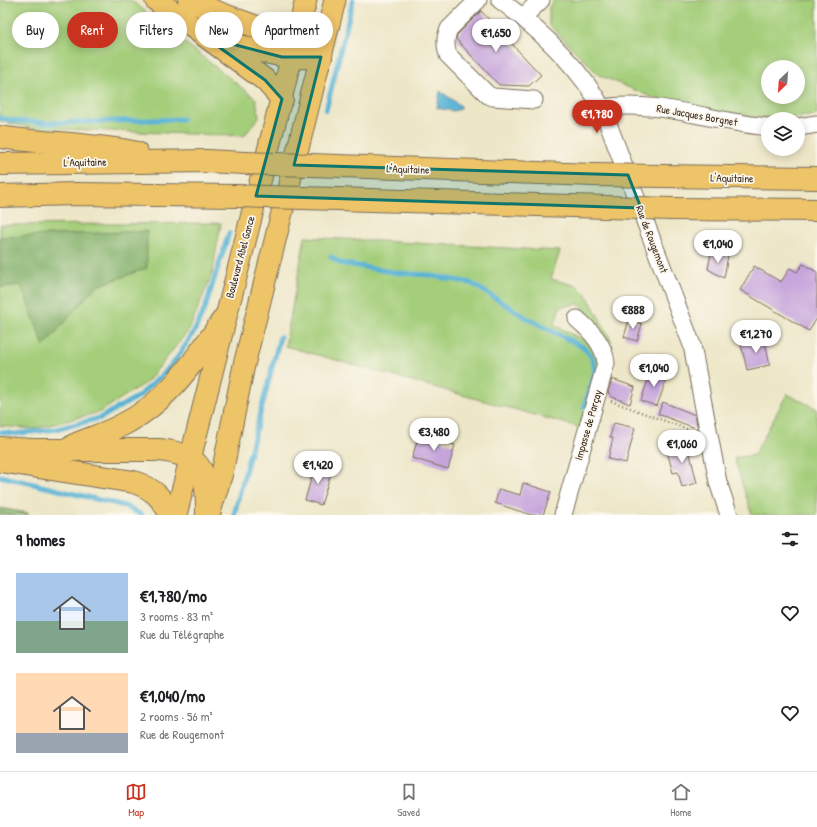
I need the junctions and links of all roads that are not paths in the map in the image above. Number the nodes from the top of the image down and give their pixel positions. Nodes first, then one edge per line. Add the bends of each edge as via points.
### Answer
1 (156, 0) edge
2 (226, 0) edge
3 (306, 0) edge
4 (335, 0) edge
5 (478, 0) edge
6 (500, 0) edge
7 (541, 0) edge
8 (192, 1) edge
9 (523, 17) junction
10 (195, 29) edge
11 (243, 43) edge
12 (220, 48) edge
13 (294, 50) junction
14 (321, 57) junction
15 (282, 99) junction
16 (534, 100) dead end
17 (602, 108) junction
18 (817, 124) edge
19 (805, 125) edge
20 (761, 126) edge
21 (0, 137) edge
22 (179, 162) junction
23 (0, 164) edge
24 (817, 178) edge
25 (0, 196) edge
26 (817, 210) edge
27 (225, 317) junction
28 (577, 319) dead end
29 (0, 448) edge
30 (64, 449) junction
31 (190, 457) junction
32 (0, 460) edge
33 (171, 515) edge
34 (176, 515) edge
35 (208, 515) edge
36 (563, 515) edge
37 (729, 515) edge

1 - 10 highway
2 - 8 highway
3 - 13 main road, Boulevard Abel Gance
4 - 14 main road
5 - 16 street via 446,34 448,55 488,95
6 - 9 street, Rue de Rougemont
7 - 9 street
8 - 13 highway
9 - 17 street, Rue de Rougemont via 590,85
11 - 13 highway
12 - 15 highway via 265,80
13 - 14 highway
13 - 15 main road, Boulevard Abel Gance
14 - 35 main road via 244,365 222,473
15 - 27 main road, Boulevard Abel Gance
17 - 20 street, Rue Jacques Borgnet via 648,107
17 - 37 street, Rue de Rougemont via 684,320 697,368 718,482
18 - 19 street
21 - 22 highway via 107,146
22 - 23 highway, L'Aquitaine
22 - 24 highway, L'Aquitaine, bridge via 594,175
25 - 26 highway, bridge via 236,196 672,209
27 - 30 highway via 182,377 156,402 123,425
27 - 31 main road, Boulevard Abel Gance
28 - 36 street, Impasse de Parçay via 590,330 605,356 606,363
29 - 30 highway
30 - 31 highway via 159,450
31 - 34 main road, Boulevard Abel Gance
31 - 35 highway via 205,478
32 - 33 highway via 134,482 148,487 158,495

